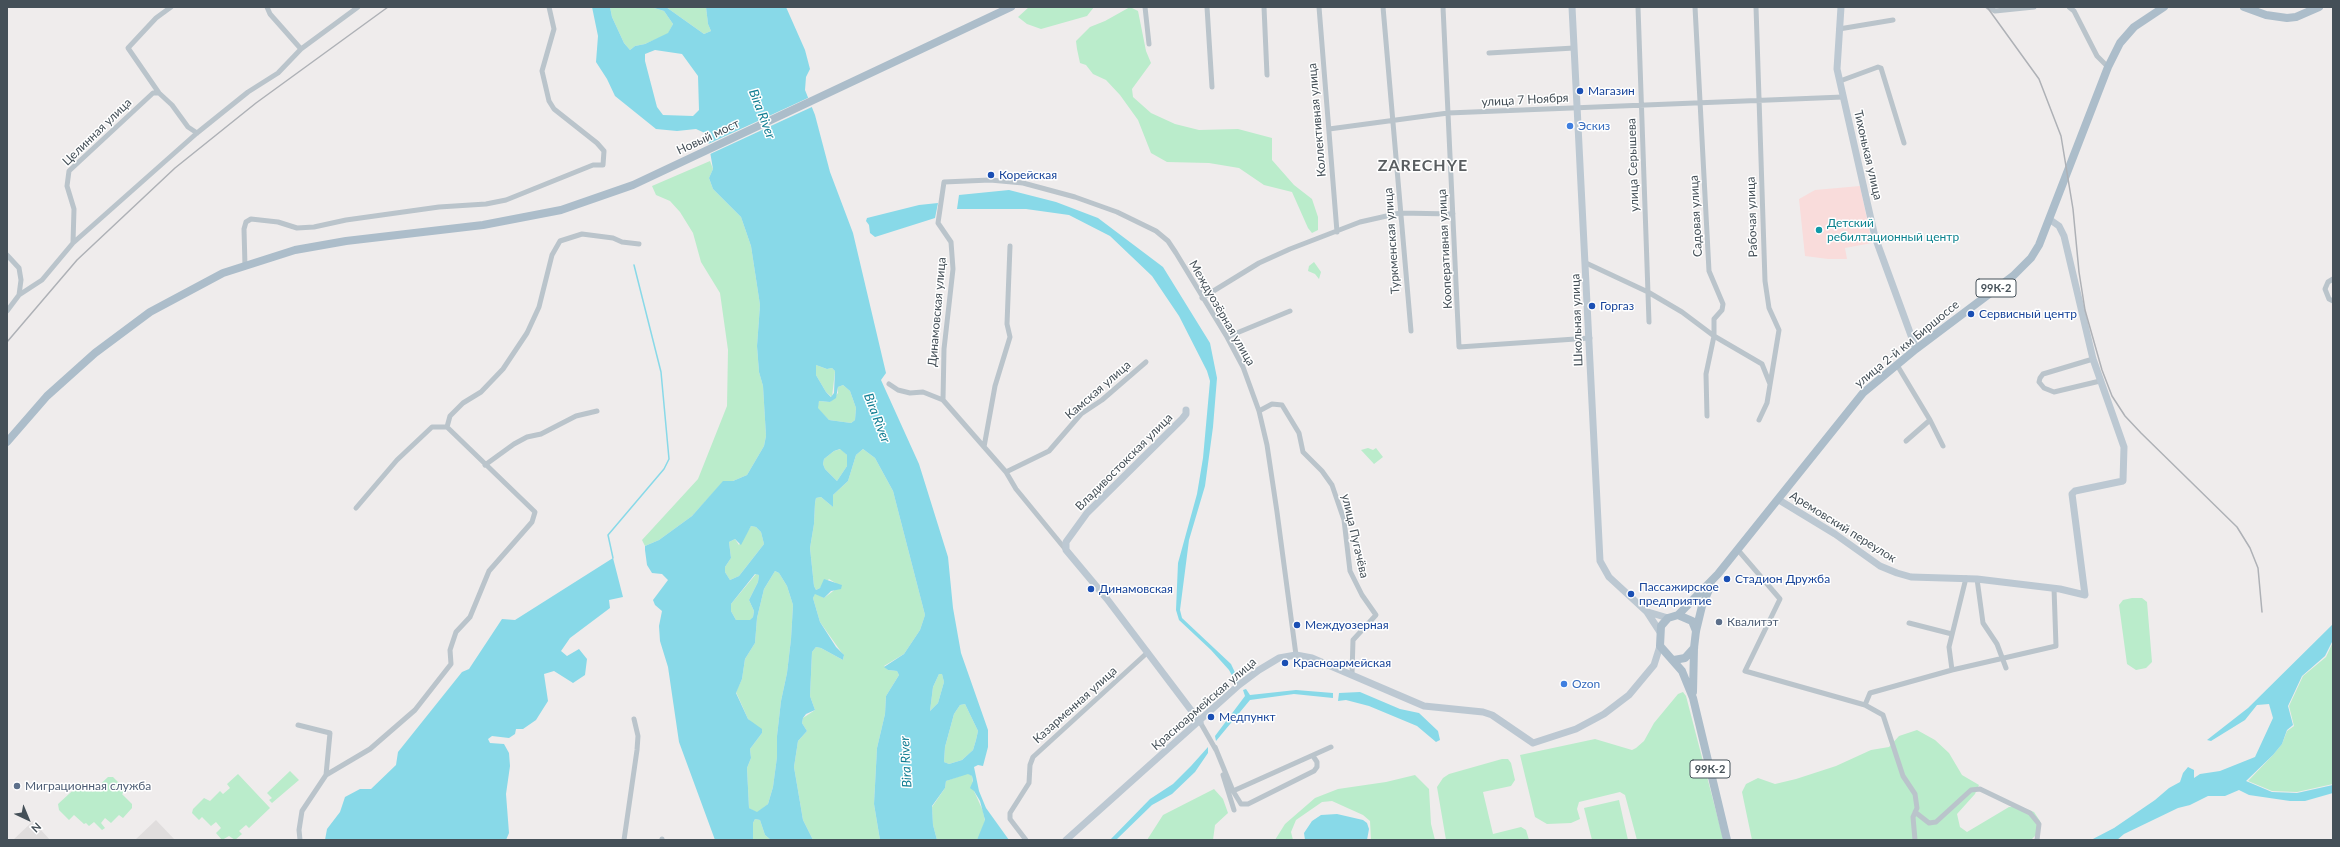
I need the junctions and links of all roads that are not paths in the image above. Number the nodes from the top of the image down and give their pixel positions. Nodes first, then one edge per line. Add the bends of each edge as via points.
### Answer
1 (171, 7) edge
2 (267, 7) edge
3 (358, 7) edge
4 (549, 7) edge
5 (1011, 7) edge
6 (1145, 7) edge
7 (1207, 7) edge
8 (1264, 7) edge
9 (1319, 7) edge
10 (1383, 7) edge
11 (1442, 7) edge
12 (1572, 7) edge
13 (1638, 7) edge
14 (1695, 7) edge
15 (1756, 7) edge
16 (1841, 7) edge
17 (2034, 7) edge
18 (2069, 7) edge
19 (2164, 7) edge
20 (2244, 7) edge
21 (2319, 7) edge
22 (1989, 8) edge
23 (1893, 20) dead end
24 (1839, 29) junction
25 (1149, 44) dead end
26 (1574, 48) junction
27 (301, 49) junction
28 (1489, 53) dead end
29 (2108, 67) junction
30 (1267, 75) dead end
31 (1840, 80) junction
32 (1212, 87) dead end
33 (159, 93) junction
34 (1843, 97) junction
35 (1758, 100) junction
36 (1700, 103) junction
37 (1640, 104) junction
38 (1576, 108) junction
39 (1448, 113) junction
40 (1393, 120) junction
41 (1330, 129) junction
42 (197, 133) junction
43 (1904, 143) dead end
44 (944, 182) joint
45 (1400, 213) junction
46 (1453, 214) junction
47 (2049, 219) junction
48 (1337, 232) junction
49 (73, 243) junction
50 (639, 244) dead end
51 (1010, 246) dead end
52 (7, 254) edge
53 (1586, 263) junction
54 (245, 266) junction
55 (2333, 279) edge
56 (1648, 292) junction
57 (19, 296) junction
58 (1202, 298) junction
59 (2333, 301) edge
60 (7, 311) edge
61 (1290, 312) dead end
62 (1649, 322) dead end
63 (1410, 331) dead end
64 (1714, 336) junction
65 (1227, 337) junction
66 (1590, 338) junction
67 (1916, 349) junction
68 (2093, 359) junction
69 (1146, 362) dead end
70 (1897, 365) junction
71 (2100, 381) junction
72 (889, 384) dead end
73 (1770, 384) junction
74 (943, 400) junction
75 (1186, 410) dead end
76 (598, 411) dead end
77 (1258, 411) junction
78 (1707, 416) dead end
79 (1760, 420) dead end
80 (1930, 420) junction
81 (447, 427) junction
82 (1906, 441) dead end
83 (7, 442) edge
84 (1943, 446) dead end
85 (984, 447) junction
86 (485, 465) junction
87 (1006, 472) junction
88 (1779, 500) junction
89 (356, 508) dead end
90 (1066, 550) junction
91 (1738, 550) junction
92 (1718, 574) junction
93 (1966, 578) junction
94 (1977, 579) junction
95 (2054, 588) junction
96 (1647, 612) junction
97 (1678, 615) junction
98 (1668, 618) junction
99 (1909, 623) dead end
100 (1696, 631) junction
101 (1660, 632) junction
102 (1952, 634) junction
103 (1660, 646) junction
104 (1694, 648) junction
105 (1148, 652) junction
106 (1296, 655) junction
107 (2002, 658) junction
108 (1672, 659) junction
109 (1654, 665) junction
110 (2006, 668) dead end
111 (1952, 670) junction
112 (1352, 674) junction
113 (1693, 698) junction
114 (1865, 705) junction
115 (634, 720) dead end
116 (1200, 722) junction
117 (298, 725) dead end
118 (1215, 747) junction
119 (1331, 747) dead end
120 (1313, 756) junction
121 (326, 775) junction
122 (1233, 791) junction
123 (1234, 810) dead end
124 (1915, 812) junction
125 (300, 840) edge
126 (624, 840) edge
127 (1026, 840) edge
128 (1066, 840) edge
129 (1727, 840) edge
130 (1915, 840) edge
131 (2036, 840) edge

1 - 33 street via 156,18 128,48
2 - 27 street via 270,14
3 - 27 street
4 - 54 street via 554,29 542,71 549,101 554,109 597,143 604,152 603,165 593,165 506,200 486,204 439,207 314,227 297,228 278,222 251,219 246,222 244,229
5 - 54 main road, Новый мост via 633,185 561,210 483,225 346,241 295,250
6 - 25 street
7 - 32 street
8 - 30 street
9 - 41 street, Коллективная улица
10 - 40 street, Туркменская улица
11 - 39 street, Кооперативная улица
12 - 26 street, Школьная улица
13 - 37 street, улица Серышева
14 - 36 street, Садовая улица
15 - 35 street, Рабочая улица
16 - 24 street, Тихонькая улица
17 - 22 street via 1995,11
18 - 29 street via 2074,11 2097,56
19 - 29 main road, улица 2-й км Биршоссе / 99К-2 via 2134,27 2120,43
20 - 21 main road via 2276,18 2296,17
23 - 24 street
24 - 31 street, Тихонькая улица via 1836,57
26 - 28 street
26 - 38 street, Школьная улица
27 - 42 street via 278,73 248,92
29 - 47 main road, улица 2-й км Биршоссе / 99К-2
31 - 34 street, Тихонькая улица
31 - 43 street via 1881,68
33 - 42 street
33 - 49 street, Целинная улица via 153,93 70,171 67,186 74,209
34 - 35 street, улица 7 Ноября
34 - 67 street, Тихонькая улица via 1875,237
35 - 36 street, улица 7 Ноября
35 - 73 street, Рабочая улица via 1765,281 1769,308 1779,330
36 - 37 street, улица 7 Ноября
36 - 64 street, Садовая улица via 1709,271 1723,304 1722,310 1714,319
37 - 38 street, улица 7 Ноября
37 - 56 street, улица Серышева
38 - 39 street, улица 7 Ноября
38 - 53 street, Школьная улица
39 - 40 street, улица 7 Ноября
39 - 46 street, Кооперативная улица
40 - 41 street, улица 7 Ноября
40 - 45 street, Туркменская улица
41 - 48 street, Коллективная улица
42 - 49 street
44 - 58 street, Междуозёрная улица via 1023,182 1117,212 1163,236
44 - 74 street, Динамовская улица via 938,223 951,242 953,268 944,349
45 - 46 street
45 - 48 street via 1374,217
45 - 63 street, Туркменская улица
46 - 66 street, Кооперативная улица via 1459,347
47 - 67 main road, улица 2-й км Биршоссе / 99К-2 via 2039,245 2023,267
47 - 68 street, Аремовский переулок via 2059,226 2064,236
48 - 58 street via 1260,263
49 - 57 street via 42,280
50 - 81 street via 582,234 560,241 552,255 539,307 527,333 503,369 481,392 450,416
51 - 85 street via 1007,324 1010,336 995,386
52 - 57 street via 19,268
53 - 56 street
53 - 66 street, Школьная улица
54 - 83 main road, Новый мост via 223,273 150,312 95,353 47,396
55 - 59 street via 2328,282 2325,289
56 - 62 street, улица Серышева
56 - 64 street via 1700,324
57 - 60 street
58 - 65 street, Междуозёрная улица
61 - 65 street
64 - 73 street via 1762,364
64 - 78 street, Садовая улица via 1706,374
65 - 77 street, Междуозёрная улица via 1244,367
66 - 96 street, Школьная улица via 1600,561 1609,577
67 - 70 main road, улица 2-й км Биршоссе / 99К-2
68 - 71 street, Аремовский переулок
68 - 71 street via 2044,374 2039,382 2044,388 2054,392
69 - 87 street, Камская улица via 1102,400 1081,414 1049,451
70 - 80 street
70 - 88 main road, улица 2-й км Биршоссе / 99К-2 via 1863,393
71 - 95 street, Аремовский переулок via 2124,447 2124,478 2120,482 2075,491 2072,494 2085,595
72 - 74 street via 898,390 910,393 923,392
73 - 79 street, Рабочая улица
74 - 85 street
75 - 90 street, Владивостокская улица via 1182,420 1087,513 1066,542
76 - 86 street via 576,416 541,434 527,437
77 - 106 street, Междуозёрная улица via 1267,445 1278,512
77 - 112 street, улица Пугачёва via 1272,404 1282,405 1292,419 1303,452 1322,470 1332,485 1344,520 1350,570 1362,595 1376,615 1353,640
80 - 82 street
80 - 84 street
81 - 86 street
81 - 89 street via 432,427 397,460
85 - 87 street
86 - 121 street via 535,512 532,522 489,571 470,617 456,632 450,650 451,664 414,710 370,749
87 - 90 street via 1016,489
88 - 91 main road, улица 2-й км Биршоссе / 99К-2
88 - 93 street, Аремовский переулок via 1835,534 1880,566 1911,577
90 - 105 street
91 - 92 main road, улица 2-й км Биршоссе / 99К-2
91 - 114 street via 1780,600 1745,671
92 - 97 main road, 99К-2
92 - 100 main road, 99К-2 via 1702,606
93 - 94 street, Аремовский переулок
93 - 102 street
94 - 95 street, Аремовский переулок
94 - 107 street via 1983,623 1997,644
95 - 107 street via 2056,646
96 - 98 street
96 - 101 street
97 - 98 main road, 99К-2
97 - 100 main road via 1692,621
98 - 101 main road via 1661,626
99 - 102 street
100 - 104 main road, 99К-2
101 - 103 main road
102 - 111 street via 1949,647
103 - 108 main road, 99К-2
103 - 109 street
104 - 108 main road via 1685,658
104 - 113 main road, 99К-2
105 - 116 street
105 - 127 street, Казарменная улица via 1033,756 1029,783 1010,813 1010,819
106 - 112 street, Красноармейская улица via 1312,658
106 - 116 street, Красноармейская улица via 1279,658 1258,670
107 - 110 street
107 - 111 street
108 - 109 street
108 - 113 main road, 99К-2 via 1682,671
109 - 112 street, Красноармейская улица via 1629,695 1604,714 1576,729 1533,743 1492,715 1424,706
111 - 114 street via 1870,693
113 - 129 main road, 99К-2
114 - 124 street via 1883,715 1903,776 1915,794
115 - 126 street via 638,736 637,750
116 - 118 street
116 - 128 street, Красноармейская улица
117 - 121 street via 330,733
118 - 122 street
118 - 123 street
119 - 120 street
120 - 122 street
120 - 122 street via 1317,762 1314,771 1248,804 1241,804
121 - 125 street via 302,811 299,825
124 - 130 street
124 - 131 street via 1919,818 1936,822 1971,790 1980,789 2030,813 2038,824 2039,836

